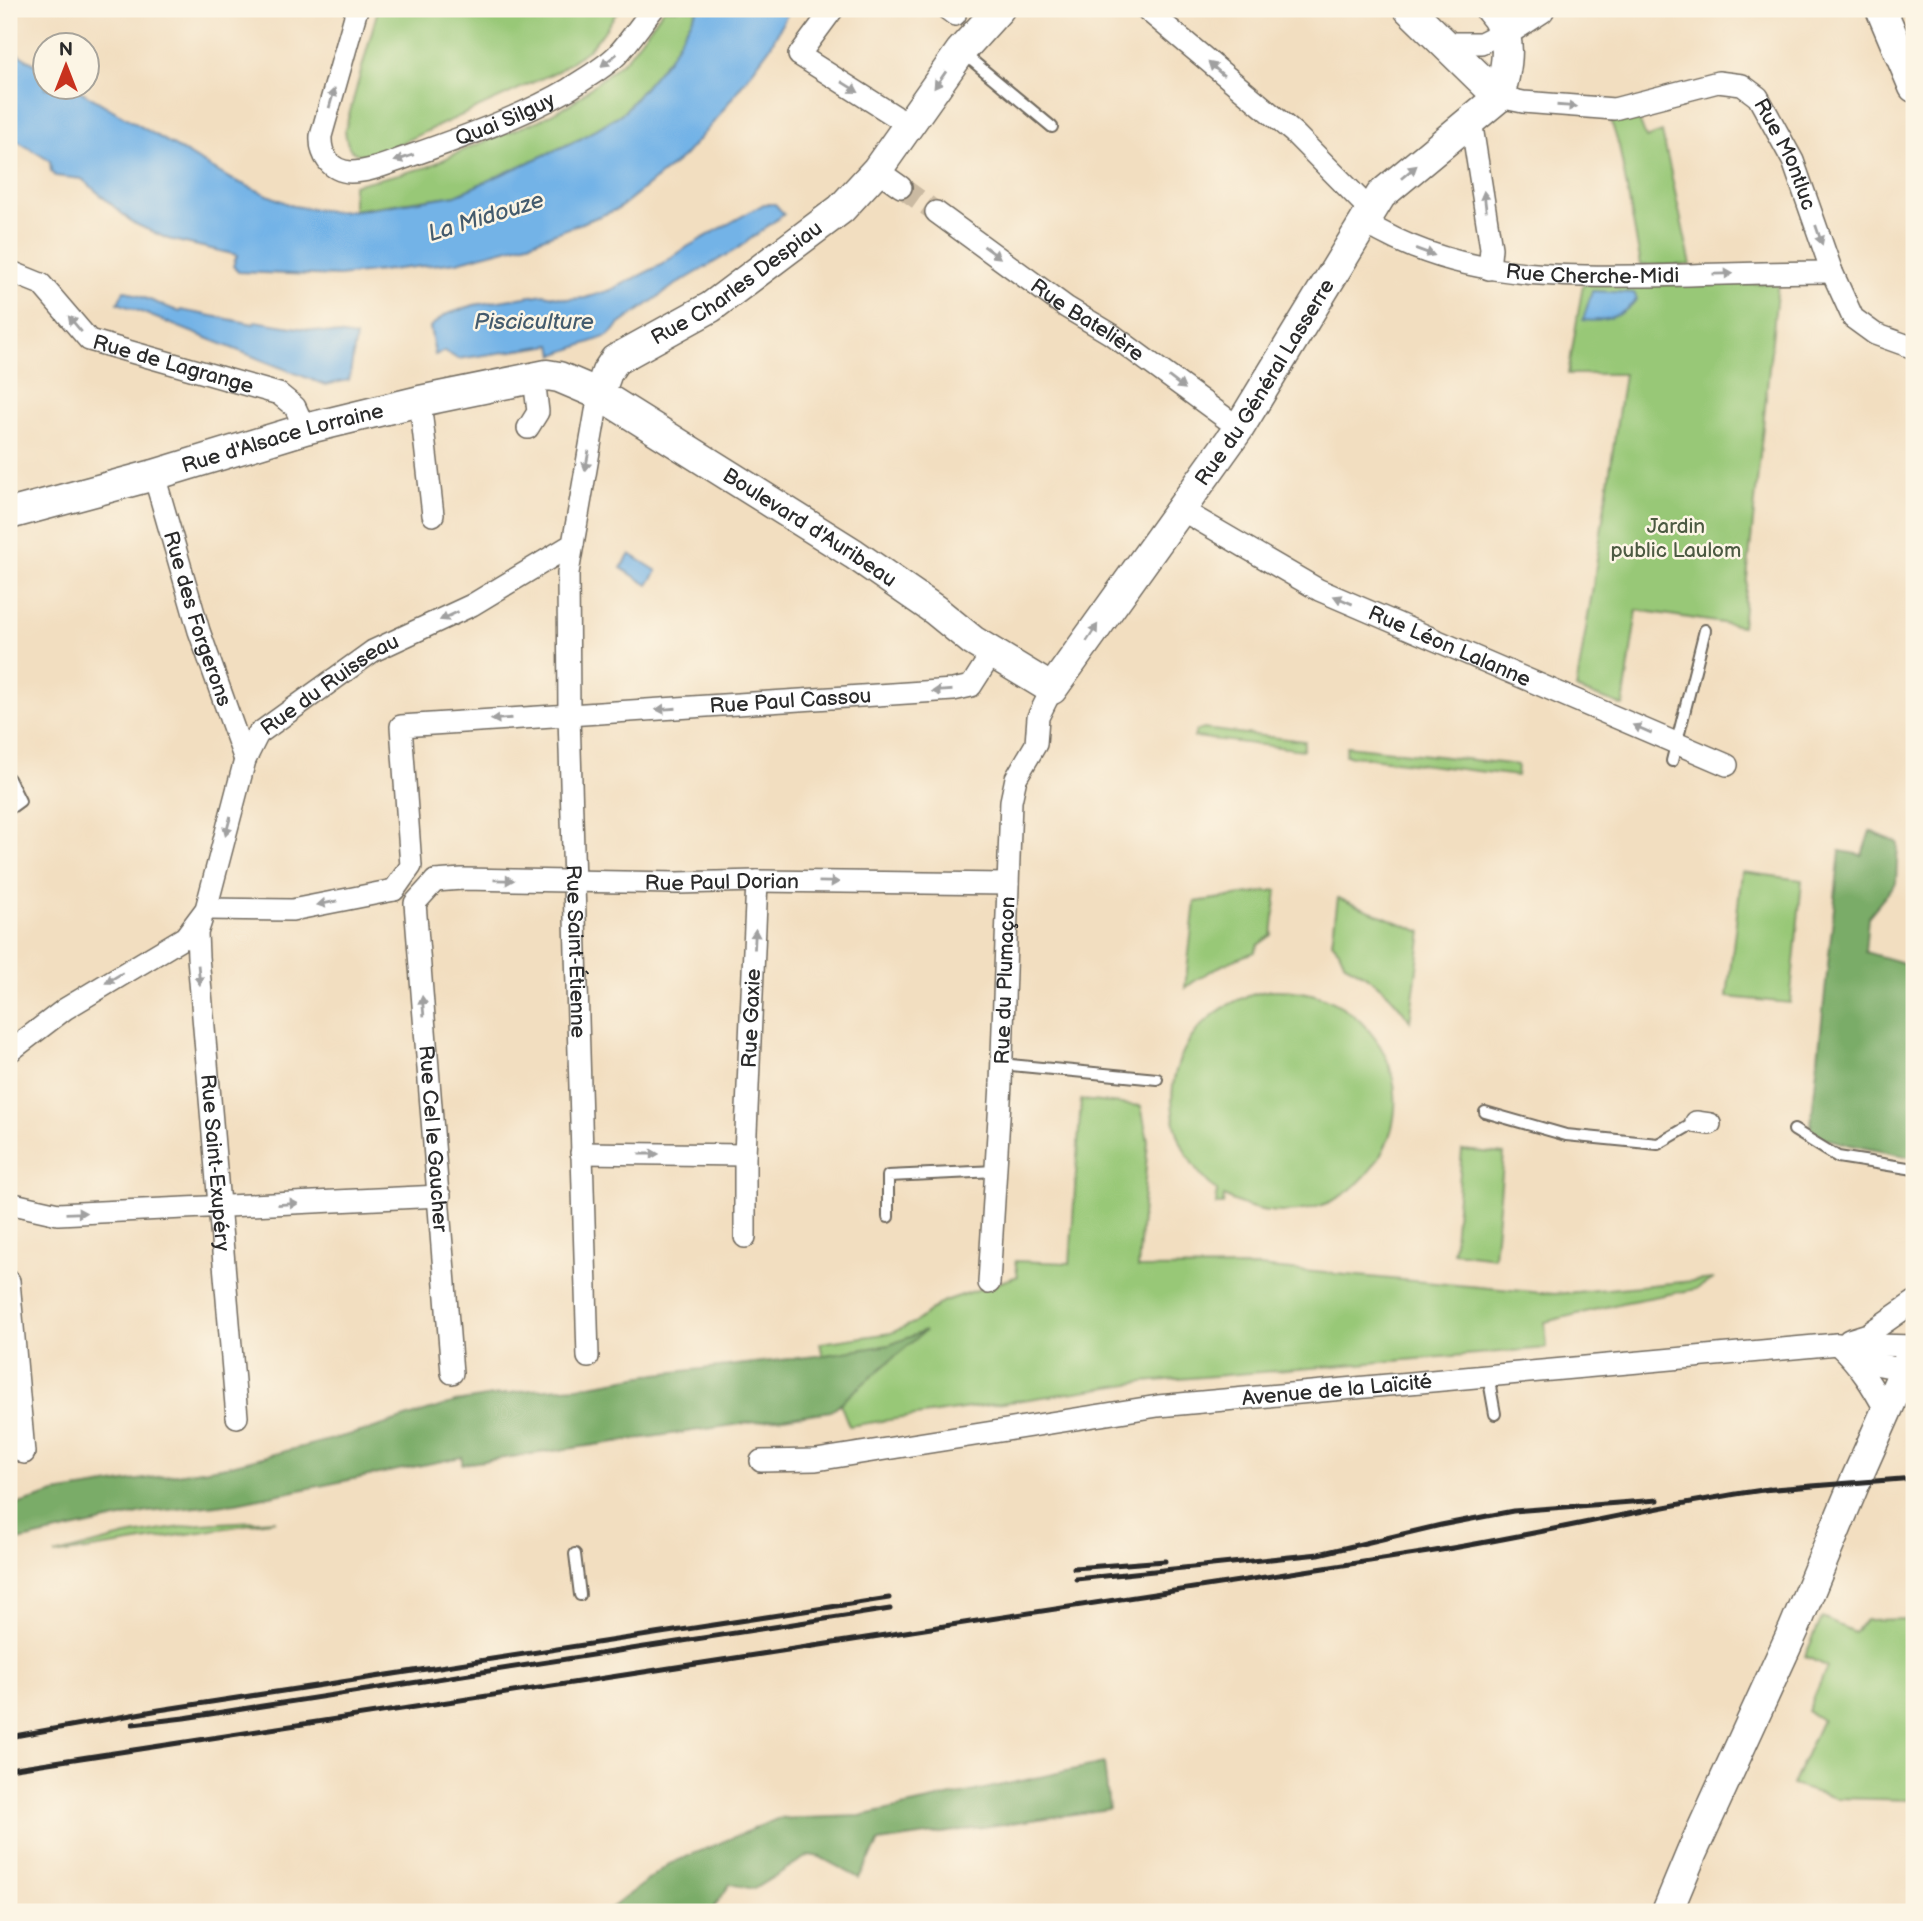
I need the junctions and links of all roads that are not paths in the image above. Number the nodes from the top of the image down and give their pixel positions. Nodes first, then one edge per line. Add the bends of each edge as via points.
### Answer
1 (357, 9) edge
2 (653, 9) edge
3 (833, 9) edge
4 (1146, 9) edge
5 (1409, 9) edge
6 (1539, 9) edge
7 (1881, 9) edge
8 (1497, 20) edge
9 (968, 22) edge
10 (1444, 43) junction
11 (1914, 87) edge
12 (1499, 97) junction
13 (1471, 120) junction
14 (909, 125) junction
15 (1052, 127) dead end
16 (877, 170) junction
17 (901, 187) tunnel mouth
18 (936, 212) tunnel mouth
19 (1368, 216) junction
20 (1489, 269) junction
21 (9, 271) edge
22 (1832, 272) junction
23 (1914, 348) edge
24 (547, 377) junction
25 (599, 394) junction
26 (420, 401) junction
27 (528, 428) dead end
28 (1239, 428) junction
29 (305, 429) junction
30 (154, 475) junction
31 (1180, 509) junction
32 (9, 514) edge
33 (433, 515) dead end
34 (573, 544) junction
35 (1705, 630) dead end
36 (992, 653) junction
37 (1052, 689) junction
38 (569, 715) junction
39 (1674, 752) junction
40 (245, 760) junction
41 (1727, 765) dead end
42 (9, 779) edge
43 (9, 808) edge
44 (411, 866) junction
45 (435, 881) junction
46 (574, 881) junction
47 (757, 881) junction
48 (1008, 884) junction
49 (394, 890) junction
50 (415, 903) junction
51 (206, 909) junction
52 (9, 1052) edge
53 (1001, 1064) junction
54 (1157, 1079) dead end
55 (1485, 1112) dead end
56 (1703, 1123) dead end
57 (1794, 1130) dead end
58 (581, 1153) junction
59 (745, 1154) junction
60 (1914, 1169) edge
61 (996, 1171) junction
62 (440, 1196) junction
63 (9, 1203) edge
64 (219, 1208) junction
65 (888, 1217) dead end
66 (745, 1237) dead end
67 (9, 1281) edge
68 (989, 1283) dead end
69 (1914, 1302) edge
70 (1837, 1345) junction
71 (588, 1357) dead end
72 (1855, 1360) junction
73 (452, 1373) dead end
74 (1488, 1375) junction
75 (1905, 1376) edge
76 (1495, 1414) dead end
77 (237, 1417) dead end
78 (24, 1452) dead end
79 (761, 1461) dead end
80 (575, 1554) dead end
81 (580, 1595) dead end
82 (1667, 1912) edge

2 -> 1 street, Quai Silguy via 615,56 545,102 442,145 350,172 329,163 320,148
3 -> 14 street via 799,55
19 -> 4 street, Rue Cherche-Midi via 1269,111
5 - 10 main road
6 - 8 main road
7 - 11 main road
8 - 10 street via 1480,43
8 - 12 main road via 1508,47
9 -> 14 main road, Rue Charles Despiau
9 - 15 lane
10 - 12 main road
12 - 13 main road, Rue du Général Lasserre
12 -> 22 street, Rue Montluc via 1614,109 1718,82 1742,85 1758,97 1793,160
19 -> 13 main road, Rue du Général Lasserre via 1381,195
20 -> 13 street via 1491,248
14 - 16 main road, Rue Charles Despiau
16 - 17 street
16 - 25 main road, Rue Charles Despiau via 841,209 765,268 711,307 615,360
18 -> 28 street, Rue Batelière
19 -> 20 street, Rue Cherche-Midi via 1395,241 1446,260
19 - 28 main road, Rue du Général Lasserre
20 -> 22 street, Rue Cherche-Midi via 1552,277
29 -> 21 street, Rue de Lagrange via 295,407 279,394 89,340 41,284
22 - 23 street, Rue Montluc via 1853,318 1875,334
24 - 25 main road, Boulevard d'Auribeau
24 - 26 main road, Rue d'Alsace Lorraine
24 - 27 street via 538,412
25 -> 34 street
25 - 36 main road, Boulevard d'Auribeau via 844,548
26 - 29 main road, Rue d'Alsace Lorraine
26 - 33 street
28 - 31 main road, Rue du Général Lasserre
29 - 30 main road, Rue d'Alsace Lorraine
30 - 32 main road, Rue d'Alsace Lorraine
30 - 40 street, Rue des Forgerons via 199,631
37 -> 31 main road, Rue du Général Lasserre
39 -> 31 street, Rue Léon Lalanne via 1320,590
34 - 38 street, Rue Saint-Étienne via 568,572
34 -> 40 street, Rue du Ruisseau via 471,605 373,651 258,734
35 - 39 lane
36 - 37 main road, Boulevard d'Auribeau
36 -> 38 street, Rue Paul Cassou via 971,686 953,690
37 - 48 street, Rue du Plumaçon via 1038,717 1036,744 1016,778
38 -> 44 street via 401,726
38 - 46 street, Rue Saint-Étienne
39 - 41 street, Rue Léon Lalanne
40 -> 51 street, Rue du Ruisseau
42 - 43 lane via 20,802
44 - 45 street
44 - 49 street
45 -> 46 street, Rue Paul Dorian
45 - 50 street
46 - 47 street, Rue Paul Dorian
46 - 58 street, Rue Saint-Étienne
47 -> 48 street, Rue Paul Dorian
59 -> 47 street, Rue Gaxie
48 - 53 street, Rue du Plumaçon
49 - 50 street
49 -> 51 street via 292,910
62 -> 50 street, Rue Cel le Gaucher
51 -> 52 street, Rue du Ruisseau via 186,937 65,1009
51 -> 64 street, Rue Saint-Exupéry via 197,933
53 - 54 lane
53 - 61 street, Rue du Plumaçon
55 - 56 lane via 1566,1135 1658,1144
57 - 60 lane via 1838,1157
58 -> 59 street
58 - 71 street, Rue Saint-Étienne
59 - 66 street, Rue Gaxie
61 - 65 lane via 888,1176
61 - 68 street, Rue du Plumaçon
64 -> 62 street
62 - 73 street, Rue Cel le Gaucher
63 -> 64 street via 58,1214
64 - 77 street, Rue Saint-Exupéry
67 - 78 street
69 - 70 street via 1868,1334
70 - 72 street
70 - 74 street, Avenue de la Laïcité
70 - 75 street, Avenue de la Laïcité
72 - 75 street
72 - 75 street via 1871,1382
74 - 76 lane
74 - 79 street, Avenue de la Laïcité via 1158,1406 816,1460
75 - 82 main road
80 - 81 lane

